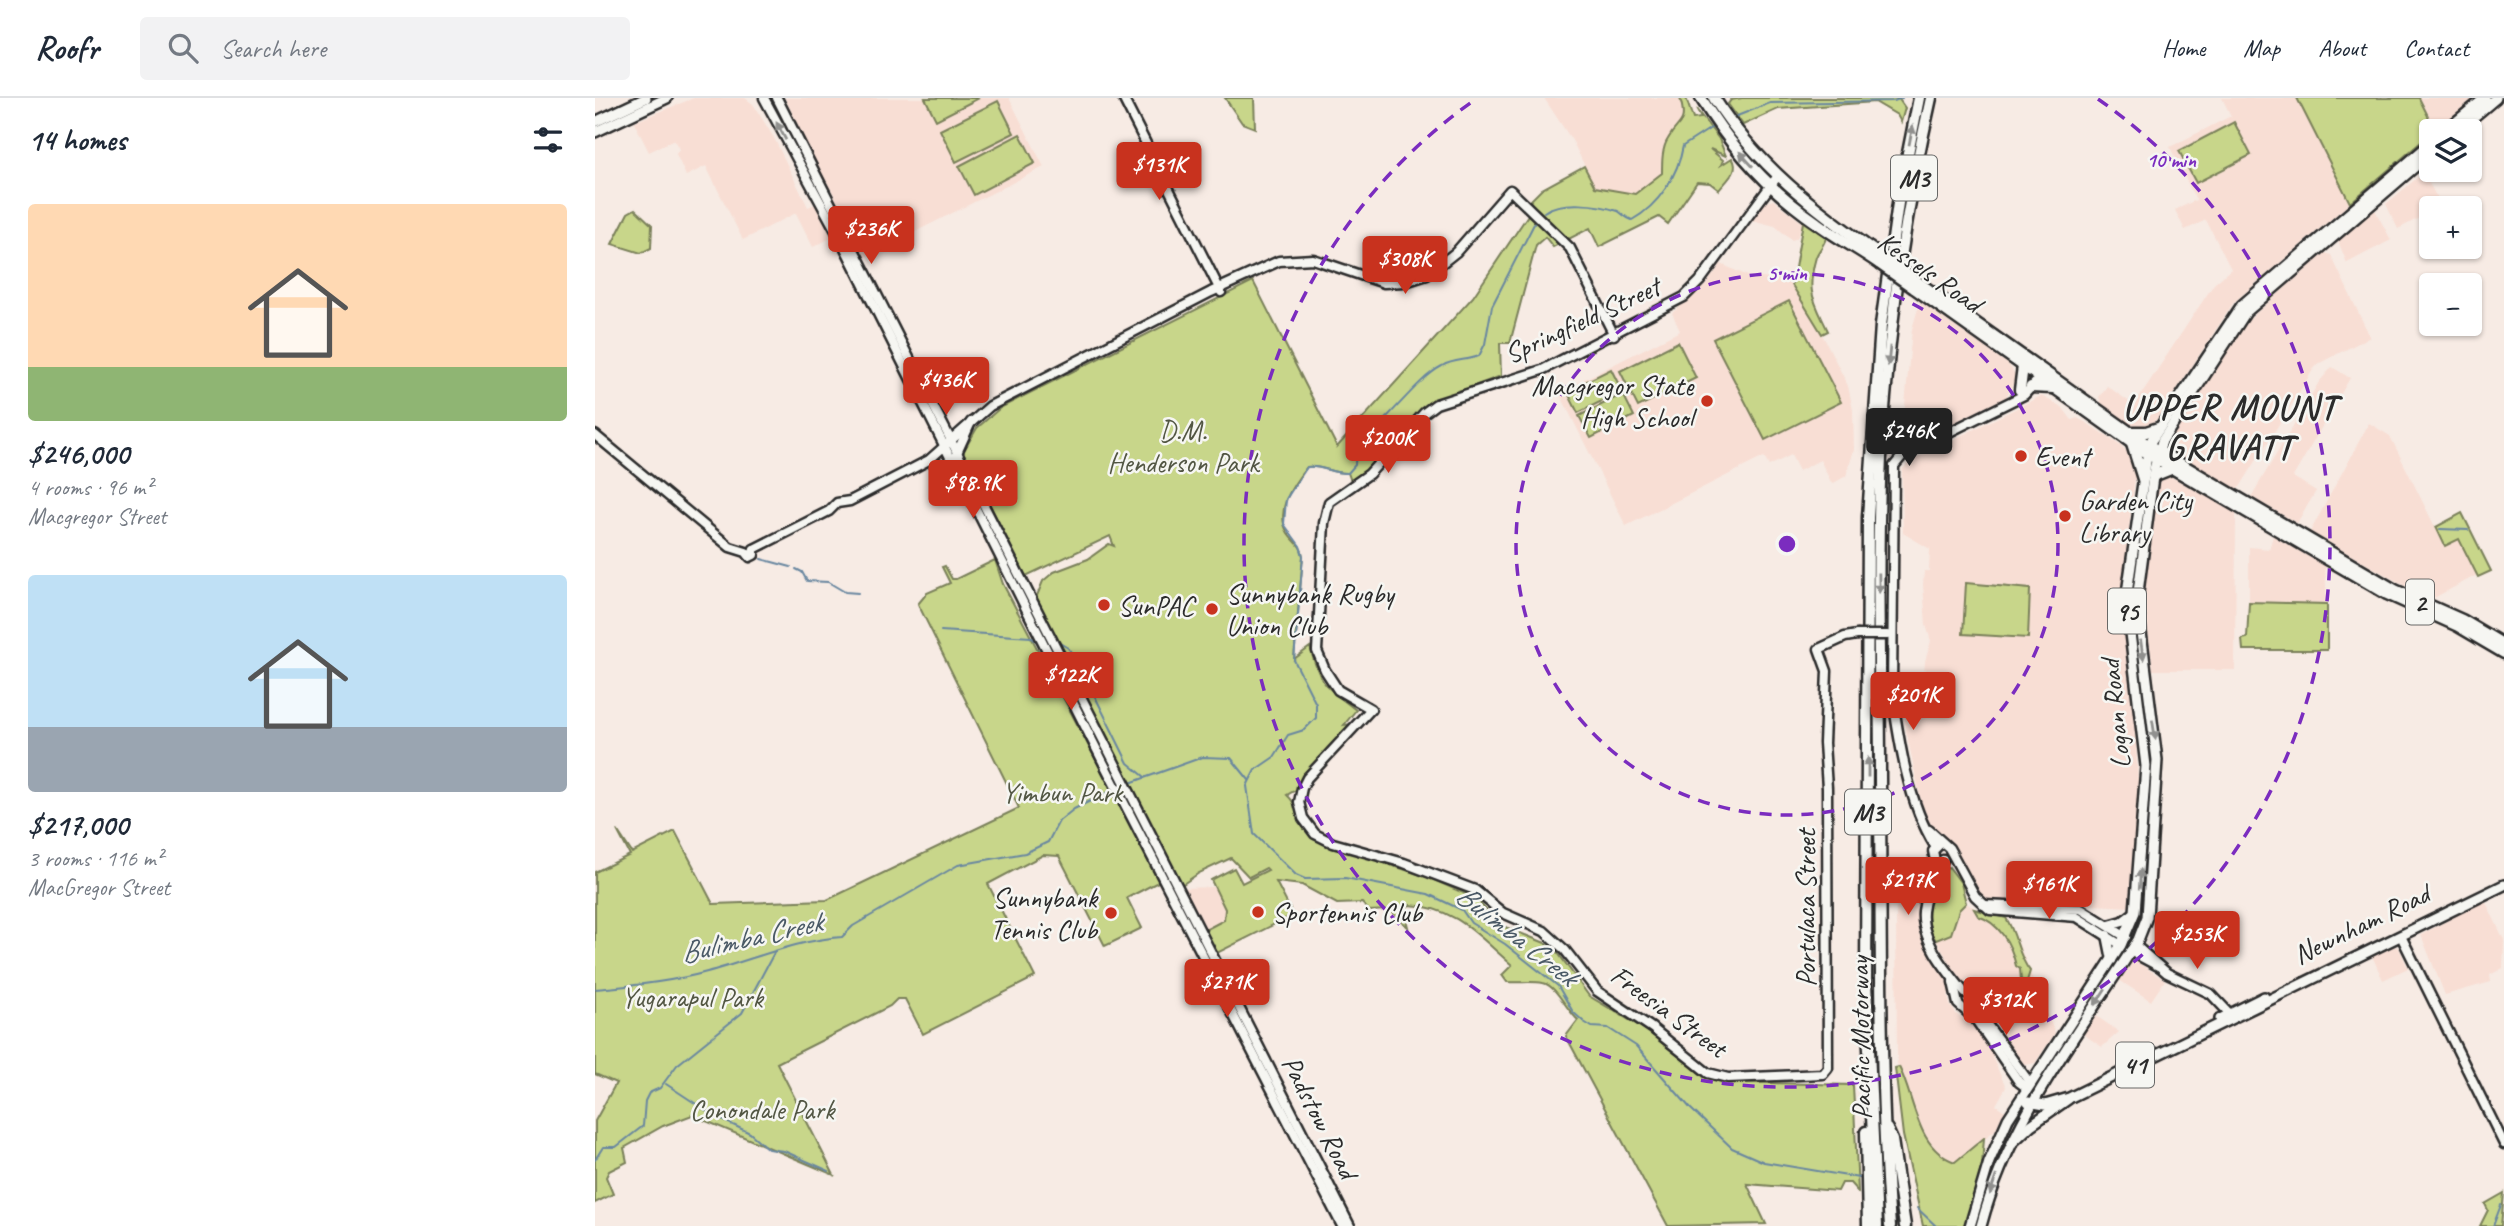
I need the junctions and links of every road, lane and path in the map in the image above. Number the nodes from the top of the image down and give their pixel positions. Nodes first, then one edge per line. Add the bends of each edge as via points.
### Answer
1 (646, 98) edge
2 (667, 98) edge
3 (764, 98) edge
4 (777, 98) edge
5 (1123, 98) edge
6 (1701, 98) edge
7 (1714, 98) edge
8 (1919, 98) edge
9 (1931, 98) edge
10 (2484, 98) edge
11 (2496, 98) edge
12 (2459, 119) edge
13 (2471, 119) edge
14 (595, 122) edge
15 (595, 132) edge
16 (2419, 153) edge
17 (2419, 163) edge
18 (1774, 181) junction
19 (1793, 191) junction
20 (1795, 206) junction
21 (1880, 260) junction
22 (1915, 284) junction
23 (1220, 290) junction
24 (1614, 335) junction
25 (2023, 366) junction
26 (2038, 371) junction
27 (2053, 388) junction
28 (2022, 392) junction
29 (936, 415) junction
30 (971, 419) junction
31 (963, 428) junction
32 (2158, 428) junction
33 (2127, 432) junction
34 (595, 435) edge
35 (947, 444) junction
36 (2132, 444) junction
37 (2153, 452) junction
38 (956, 454) junction
39 (935, 455) junction
40 (954, 467) junction
41 (2173, 468) junction
42 (2148, 477) junction
43 (1890, 635) junction
44 (1048, 642) junction
45 (2504, 645) edge
46 (2504, 653) edge
47 (1371, 709) joint
48 (1127, 799) junction
49 (1939, 845) junction
50 (1944, 858) junction
51 (2504, 878) edge
52 (2504, 885) edge
53 (2492, 888) junction
54 (1985, 905) junction
55 (2135, 912) junction
56 (2109, 925) junction
57 (2400, 934) junction
58 (2107, 935) junction
59 (2124, 941) junction
60 (2132, 948) junction
61 (2112, 960) junction
62 (2335, 965) junction
63 (1961, 994) junction
64 (2218, 1000) junction
65 (1969, 1006) junction
66 (2242, 1008) junction
67 (2231, 1017) junction
68 (2039, 1070) junction
69 (2020, 1072) junction
70 (1825, 1073) joint
71 (2029, 1085) junction
72 (2038, 1090) junction
73 (2069, 1098) junction
74 (2019, 1100) junction
75 (2053, 1102) junction
76 (2030, 1103) junction
77 (1871, 1119) junction
78 (1884, 1122) junction
79 (2504, 1144) edge
80 (2009, 1146) junction
81 (1342, 1226) edge
82 (1350, 1226) edge
83 (1868, 1226) edge
84 (1877, 1226) edge
85 (1890, 1226) edge
86 (1905, 1226) edge
87 (1970, 1226) edge
88 (1981, 1226) edge

1 - 14 main road
2 - 15 main road
35 -> 3 street
4 - 29 street
5 - 23 street
18 -> 6 highway, Kessels Road / 2 via 1723,132
7 - 18 highway, Kessels Road / 2
77 -> 8 highway, Pacific Motorway / M3 via 1866,983 1870,457 1886,280
9 -> 78 highway, Pacific Motorway / M3 via 1896,288 1881,460
10 - 12 main road
11 - 13 main road
16 - 32 main road, Logan Road / 95 via 2242,304
17 - 37 main road, Logan Road / 95 via 2250,308
18 - 19 highway, Kessels Road / 2
18 - 20 highway, Kessels Road / 2
18 - 24 street, Springfield Street via 1694,288
19 - 20 highway
19 - 21 highway, Kessels Road / 2
20 - 21 highway, Kessels Road / 2
21 - 22 highway, Kessels Road / 2, bridge
22 - 25 highway, Kessels Road / 2
22 - 26 highway, Kessels Road / 2
23 - 24 street via 1279,261 1299,257 1371,280 1398,283 1415,279 1443,265 1510,190 1570,248
23 - 30 street
24 - 47 street, Springfield Street via 1542,370 1429,408 1369,474 1329,502 1317,651 1338,690
25 - 26 highway, Kessels Road / 2
25 - 28 highway
26 - 27 highway, Kessels Road / 2
26 - 28 street
26 - 33 highway, Kessels Road / 2
27 - 28 highway
27 - 36 highway, Kessels Road / 2
28 - 43 street via 1895,463
29 - 31 street via 951,428
29 - 35 street
30 - 31 street
30 - 38 street
31 - 35 street
32 - 33 highway
32 - 37 main road, Logan Road / 95
33 - 37 highway, Kessels Road / 2
34 - 39 street via 730,547 750,551
35 - 38 street
35 - 39 street
35 - 40 street
36 - 37 highway, Kessels Road / 2
36 - 42 highway
37 - 41 highway, 2
37 - 42 main road, Logan Road / 95
37 - 45 highway, 2 via 2395,590
38 - 44 street
39 - 40 street
40 - 44 street
41 - 42 highway
41 - 46 highway, 2 via 2388,594
55 -> 42 main road, Logan Road / 95 via 2146,766 2126,600
42 -> 60 main road, Logan Road / 95 via 2137,600 2157,771 2148,911
43 - 49 street via 1895,716 1918,810
43 - 70 street, Portulaca Street, bridge via 1845,637 1819,649 1827,678 1823,743 1828,788
44 - 48 street, Padstow Road
47 - 70 street, Freesia Street via 1307,778 1300,796 1303,818 1323,839 1480,892 1503,913 1544,931 1566,950 1597,991 1708,1073 1728,1078
48 - 81 street, Padstow Road
48 - 82 street, Padstow Road
49 - 50 street
49 - 50 street via 1933,853
50 - 54 street via 1960,868
50 - 63 street via 1925,902 1923,921
51 - 53 main road, Newnham Road / 41
52 - 53 main road, Newnham Road / 41
53 - 57 main road, Newnham Road / 41
54 - 56 street via 2081,909
54 - 58 street via 2005,912 2077,916
55 - 56 street
55 - 59 main road, Logan Road / 95
56 - 59 street
57 - 62 main road, Newnham Road / 41
57 - 79 street
58 - 59 street
58 - 61 street
59 - 60 main road
59 - 61 main road, Logan Road / 95
60 - 64 street
60 -> 72 main road, Logan Road / 95
61 - 68 main road, Logan Road / 95
62 - 66 main road, Newnham Road / 41
62 - 67 main road, Newnham Road / 41
63 - 65 street via 1958,1004
63 - 65 street via 1972,996
64 - 66 street
64 - 67 street
65 - 69 street
65 - 71 street via 2019,1082
66 - 67 main road, Newnham Road / 41
67 - 73 main road, Newnham Road / 41
68 - 69 street
68 - 71 main road, Logan Road / 95
69 - 71 street
71 - 72 main road
71 - 74 main road, Logan Road / 95
72 - 75 main road
72 - 76 main road, Logan Road / 95
73 - 75 main road, Newnham Road / 41
73 - 80 main road, Newnham Road / 41
74 - 76 main road, Newnham Road / 41
74 - 87 main road, Logan Road / 95 via 1993,1150
75 - 76 main road, Newnham Road / 41
76 - 80 main road, Logan Road / 95
77 - 83 highway via 1865,1133
77 - 84 highway, Pacific Motorway / M3
78 - 85 highway, Pacific Motorway / M3
78 - 86 highway via 1892,1140
80 -> 88 main road, Logan Road / 95

